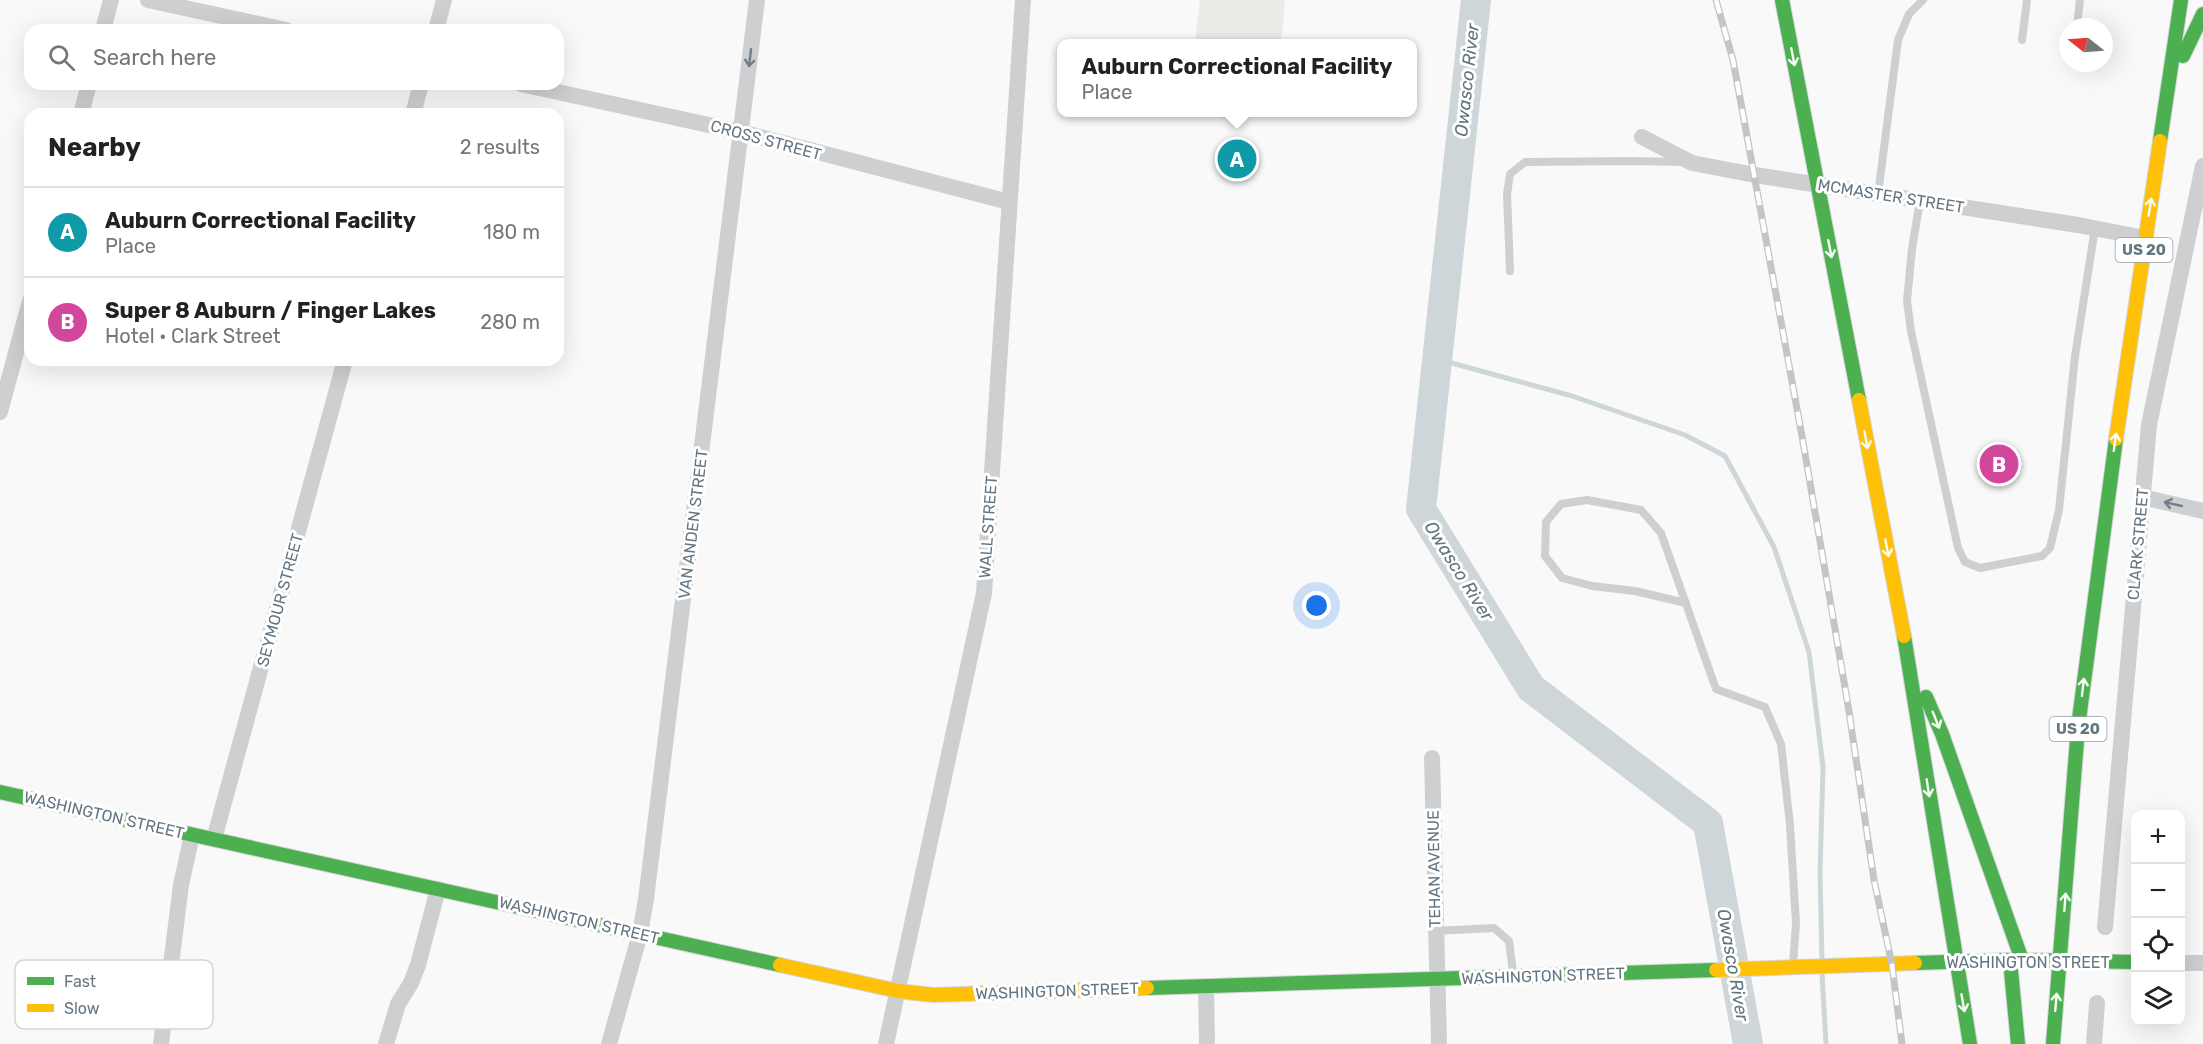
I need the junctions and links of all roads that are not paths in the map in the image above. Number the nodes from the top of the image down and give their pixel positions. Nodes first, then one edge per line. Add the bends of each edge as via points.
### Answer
1 (111, 0) edge
2 (148, 0) edge
3 (444, 0) edge
4 (758, 0) edge
5 (1023, 0) edge
6 (1782, 0) edge
7 (1923, 0) edge
8 (2027, 0) edge
9 (2080, 0) edge
10 (2181, 0) edge
11 (2203, 14) edge
12 (2078, 17) dead end
13 (105, 24) edge
14 (258, 24) edge
15 (438, 24) edge
16 (2022, 40) dead end
17 (2169, 84) junction
18 (87, 90) edge
19 (419, 90) edge
20 (548, 90) edge
21 (83, 108) edge
22 (415, 108) edge
23 (741, 132) junction
24 (1642, 137) dead end
25 (1692, 163) junction
26 (2203, 166) edge
27 (1818, 184) junction
28 (1878, 194) junction
29 (1920, 200) junction
30 (2199, 200) edge
31 (1009, 202) junction
32 (2095, 228) junction
33 (2145, 238) junction
34 (1510, 271) dead end
35 (24, 323) edge
36 (343, 366) edge
37 (0, 412) edge
38 (2142, 497) junction
39 (2203, 511) edge
40 (1686, 603) junction
41 (1910, 668) junction
42 (1432, 758) dead end
43 (0, 792) edge
44 (192, 835) junction
45 (214, 839) junction
46 (438, 889) junction
47 (2105, 927) dead end
48 (1435, 931) junction
49 (640, 934) junction
50 (172, 960) edge
51 (2016, 960) junction
52 (2060, 960) junction
53 (1956, 962) junction
54 (2131, 962) edge
55 (2185, 963) edge
56 (2203, 963) edge
57 (1793, 968) junction
58 (1514, 977) junction
59 (1437, 980) junction
60 (1206, 987) junction
61 (898, 991) junction
62 (2097, 1003) dead end
63 (163, 1029) edge
64 (161, 1044) edge
65 (386, 1044) edge
66 (609, 1044) edge
67 (886, 1044) edge
68 (1207, 1044) edge
69 (1439, 1044) edge
70 (1970, 1044) edge
71 (2018, 1044) edge
72 (2052, 1044) edge
73 (2094, 1044) edge

1 - 13 street
2 - 14 street
3 - 15 street
4 -> 23 street, VAN ANDEN STREET
5 - 31 street, WALL STREET
6 -> 27 main road
7 - 28 lane via 1909,14 1898,40
8 - 16 lane
9 - 12 lane
10 - 17 main road, US 20
11 - 17 main road
33 -> 17 main road, US 20
18 - 21 street
19 - 22 street
20 - 23 street, CROSS STREET
23 - 31 street, CROSS STREET
23 - 49 street, VAN ANDEN STREET
24 - 25 street, MCMASTER STREET
25 - 27 street, MCMASTER STREET
25 - 34 lane via 1525,162 1510,174 1507,194
26 - 30 street, CLARK STREET
27 - 28 street, MCMASTER STREET
27 -> 41 main road
28 - 29 street, MCMASTER STREET
29 - 32 street, MCMASTER STREET
29 - 32 lane via 1907,301 1911,331 1958,548 1965,562 1980,568 2042,556 2050,548
30 - 38 street, CLARK STREET via 2149,425
31 - 61 street, WALL STREET via 984,593
32 - 33 street, MCMASTER STREET
52 -> 33 main road, US 20 via 2078,727
35 - 37 street
36 - 45 street, SEYMOUR STREET
39 -> 38 street
38 - 47 street, CLARK STREET
40 - 40 lane via 1661,533 1641,510 1587,500 1561,504 1546,522 1545,556 1562,578
40 - 57 lane via 1716,689 1765,707 1781,744 1796,923
41 -> 51 main road via 1942,734
41 -> 53 main road
42 - 48 street, TEHAN AVENUE
43 - 44 main road, WASHINGTON STREET
44 - 45 main road, WASHINGTON STREET
44 - 50 street
45 - 46 main road, WASHINGTON STREET
46 - 49 main road, WASHINGTON STREET
46 - 65 street via 418,966 398,1004
48 - 58 lane via 1494,928 1509,940
48 - 59 street, TEHAN AVENUE
49 - 61 main road, WASHINGTON STREET
49 - 66 street, VAN ANDEN STREET
51 - 52 main road, WASHINGTON STREET
51 - 53 main road, WASHINGTON STREET
51 - 71 main road
52 - 54 main road, WASHINGTON STREET
72 -> 52 main road, US 20
53 - 57 main road, WASHINGTON STREET
53 -> 70 main road
55 - 56 street
57 - 58 main road, WASHINGTON STREET
58 - 59 main road, WASHINGTON STREET
59 - 60 main road, WASHINGTON STREET
59 - 69 street, TEHAN AVENUE
60 - 61 main road, WASHINGTON STREET via 933,995
60 - 68 street
61 - 67 street, WALL STREET
62 - 73 street
63 - 64 street

